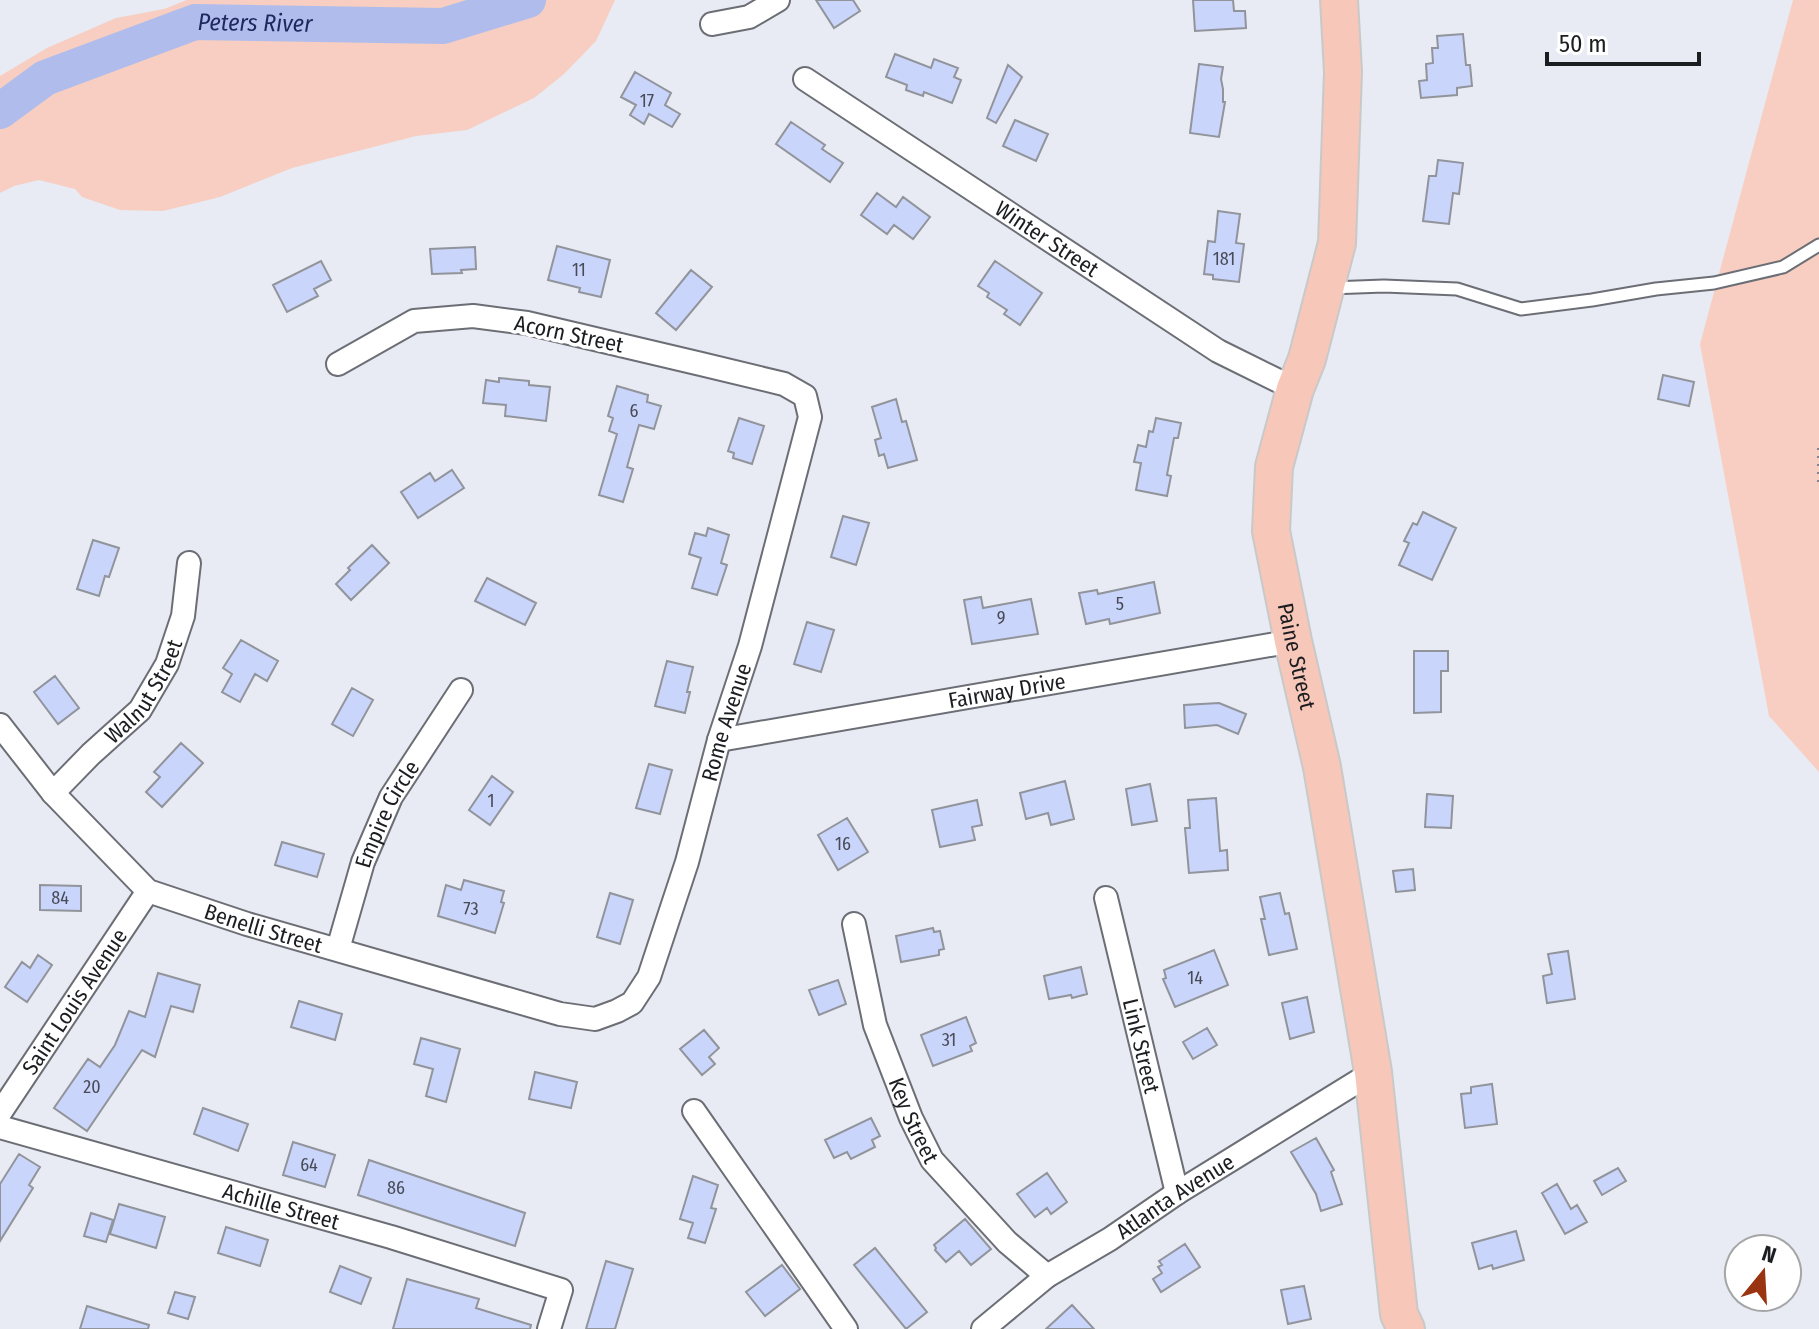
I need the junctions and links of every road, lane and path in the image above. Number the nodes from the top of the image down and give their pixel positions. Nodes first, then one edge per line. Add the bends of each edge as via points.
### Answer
1 (778, 0) edge
2 (1339, 0) edge
3 (712, 24) dead end
4 (805, 79) dead end
5 (1819, 245) edge
6 (1325, 288) junction
7 (338, 364) dead end
8 (1295, 389) junction
9 (805, 396) joint
10 (1819, 448) edge
11 (1819, 486) edge
12 (189, 563) dead end
13 (1293, 641) junction
14 (461, 690) dead end
15 (0, 725) edge
16 (719, 740) junction
17 (53, 793) junction
18 (148, 891) junction
19 (1106, 898) dead end
20 (854, 924) dead end
21 (338, 949) junction
22 (595, 1019) joint
23 (1373, 1072) junction
24 (694, 1111) dead end
25 (0, 1113) edge
26 (0, 1127) edge
27 (1177, 1193) junction
28 (1047, 1276) junction
29 (1403, 1322) edge
30 (549, 1329) edge
31 (846, 1329) edge
32 (983, 1329) edge

1 - 3 street via 749,17
2 - 6 main road, Paine Street via 1343,72 1337,243
4 - 8 street, Winter Street via 1218,351
5 - 6 lane via 1783,267 1714,283 1521,309 1457,289
6 - 8 main road, Paine Street
7 - 9 street, Acorn Street via 414,321 473,316 527,323 701,364 784,384
8 - 13 main road, Paine Street via 1274,467 1271,531
9 - 16 street, Rome Avenue via 810,417 750,646
10 - 11 path
12 - 17 street, Walnut Street via 183,616 167,664 140,710
13 - 16 street, Fairway Drive
13 - 23 main road, Paine Street via 1322,767
14 - 21 street, Empire Circle via 391,797 363,862
15 - 17 street, Benelli Street
16 - 22 street, Rome Avenue via 649,977 632,1003
17 - 18 street, Benelli Street
18 - 21 street, Benelli Street
18 - 25 street, Saint Louis Avenue
19 - 27 street, Link Street
20 - 28 street, Key Street via 875,1025 932,1160 1007,1242
21 - 22 street, Benelli Street via 560,1014
23 - 27 street, Atlanta Avenue
23 - 29 main road, Paine Street
24 - 31 street
26 - 30 street, Achille Street via 561,1290
27 - 28 street, Atlanta Avenue
28 - 32 street, Atlanta Avenue

